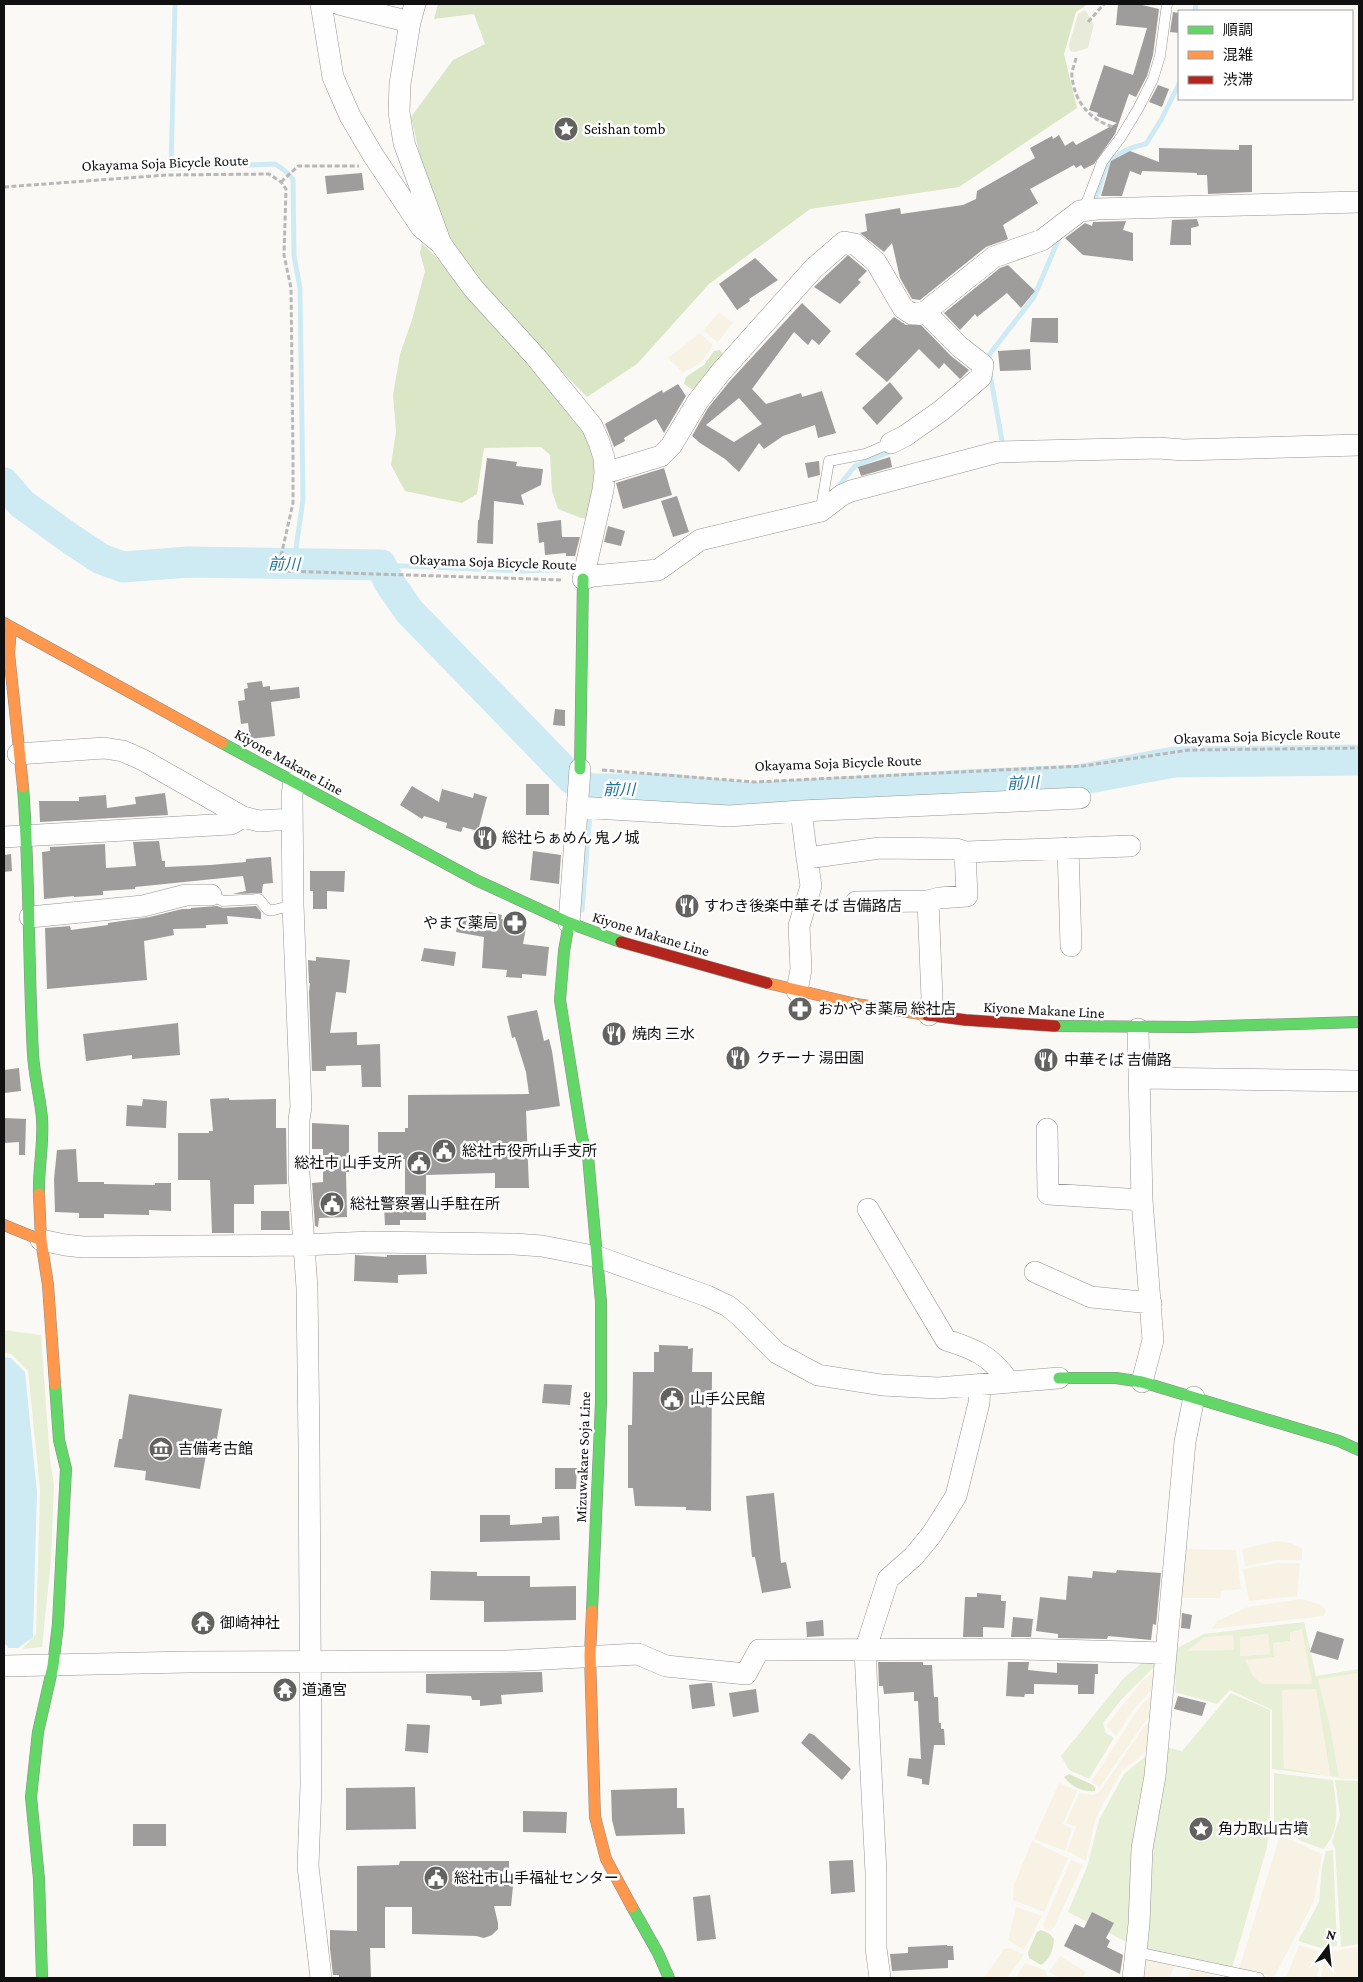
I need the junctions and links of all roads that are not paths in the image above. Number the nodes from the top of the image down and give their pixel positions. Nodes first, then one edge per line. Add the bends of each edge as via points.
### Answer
1 (321, 4) edge
2 (339, 4) edge
3 (1166, 4) edge
4 (413, 13) edge
5 (1359, 202) edge
6 (1080, 211) junction
7 (442, 244) junction
8 (925, 312) junction
9 (892, 443) joint
10 (1359, 445) edge
11 (605, 473) junction
12 (821, 511) junction
13 (585, 571) junction
14 (7, 625) edge
15 (18, 754) junction
16 (294, 782) junction
17 (582, 793) junction
18 (1080, 798) dead end
19 (801, 811) junction
20 (243, 817) junction
21 (292, 819) junction
22 (25, 835) junction
23 (4, 836) edge
24 (1130, 846) dead end
25 (1068, 848) junction
26 (965, 852) junction
27 (807, 858) junction
28 (211, 895) joint
29 (928, 901) junction
30 (856, 902) dead end
31 (293, 905) junction
32 (30, 917) junction
33 (569, 923) junction
34 (1072, 946) dead end
35 (797, 991) junction
36 (929, 1016) junction
37 (1359, 1022) edge
38 (1138, 1029) junction
39 (1140, 1078) junction
40 (1359, 1082) edge
41 (1048, 1129) dead end
42 (1142, 1200) junction
43 (868, 1210) dead end
44 (4, 1225) edge
45 (41, 1240) junction
46 (304, 1245) junction
47 (598, 1257) junction
48 (1035, 1272) dead end
49 (1151, 1303) junction
50 (1059, 1378) joint
51 (1008, 1381) junction
52 (1142, 1382) junction
53 (980, 1386) junction
54 (1194, 1398) junction
55 (1359, 1450) edge
56 (865, 1651) junction
57 (1165, 1653) junction
58 (590, 1655) junction
59 (310, 1662) junction
60 (4, 1666) edge
61 (53, 1666) junction
62 (1136, 1952) junction
63 (42, 1978) edge
64 (321, 1978) edge
65 (669, 1978) edge
66 (880, 1978) edge
67 (1133, 1978) edge
68 (1259, 1978) edge

1 - 7 street via 333,77 350,116 421,227
2 - 4 street
3 - 6 lane via 1160,56 1153,79 1125,131 1102,162
4 - 7 street via 400,84 399,112 404,143
5 - 6 street
6 - 8 street via 1042,240 994,257
7 - 11 street via 473,288 535,356 592,426 604,458
8 - 9 street via 983,365 981,377 942,410
8 - 11 street via 912,314 903,308 876,262 855,244 844,242 814,268 720,373 661,456
9 - 12 lane via 865,454 829,461
10 - 12 street via 1004,452 851,491
11 - 13 street
12 - 13 street via 700,540 658,570 593,576
13 - 17 main road, Okayama Soja Bicycle Route
14 - 15 main road
14 - 16 main road, Kiyone Makane Line
15 - 20 street via 104,748 123,751
15 - 22 main road
16 - 21 street
16 - 33 main road, Kiyone Makane Line via 444,864
17 - 19 street via 729,816
17 - 33 street
18 - 19 street
19 - 27 street
20 - 21 street via 259,821
20 - 22 street via 231,824
21 - 31 street
22 - 23 street
22 - 32 main road
24 - 25 street
25 - 26 street
25 - 34 street
26 - 27 street via 956,849 880,848
26 - 29 street via 967,896
27 - 35 street via 810,886 799,926 801,969
28 - 31 lane via 223,901 259,899 268,910
28 - 32 street via 186,895 144,906
29 - 30 street
29 - 36 street via 932,998
31 - 46 street via 302,1107 299,1174
32 - 45 main road via 34,1056 42,1131 38,1178
33 - 35 main road, Kiyone Makane Line via 676,958
33 - 47 main road, Mizuwakare Soja Line via 560,1000 582,1138 588,1156
35 - 36 main road, Kiyone Makane Line
36 - 38 main road, Kiyone Makane Line via 1067,1028
37 - 38 main road, Kiyone Makane Line
38 - 39 street
39 - 40 street
39 - 42 street
41 - 42 street via 1048,1194
42 - 49 street
43 - 51 street via 946,1340 984,1355
44 - 45 main road
45 - 46 street via 82,1247
45 - 61 main road via 48,1285 58,1440 66,1469
46 - 47 street via 370,1242 514,1244
46 - 59 street
47 - 53 street via 728,1306 776,1354 818,1375 882,1385
47 - 58 main road, Mizuwakare Soja Line via 601,1402
48 - 49 street via 1091,1297
49 - 52 street via 1153,1340
50 - 51 street
50 - 52 main road via 1116,1378
51 - 53 street
52 - 54 main road
53 - 56 street via 979,1403 956,1496 920,1549 888,1579
54 - 55 main road
54 - 57 street via 1185,1442
56 - 57 street via 1021,1649
56 - 58 street via 759,1650 746,1674 666,1666 638,1654
56 - 66 street via 876,1873 876,1948
57 - 62 street via 1155,1776 1142,1849
58 - 59 street via 506,1660
58 - 65 main road, Mizuwakare Soja Line via 594,1817 606,1859
59 - 61 street
59 - 64 street via 308,1866
60 - 61 street
61 - 63 main road via 38,1732 31,1797
62 - 67 street
62 - 68 lane

